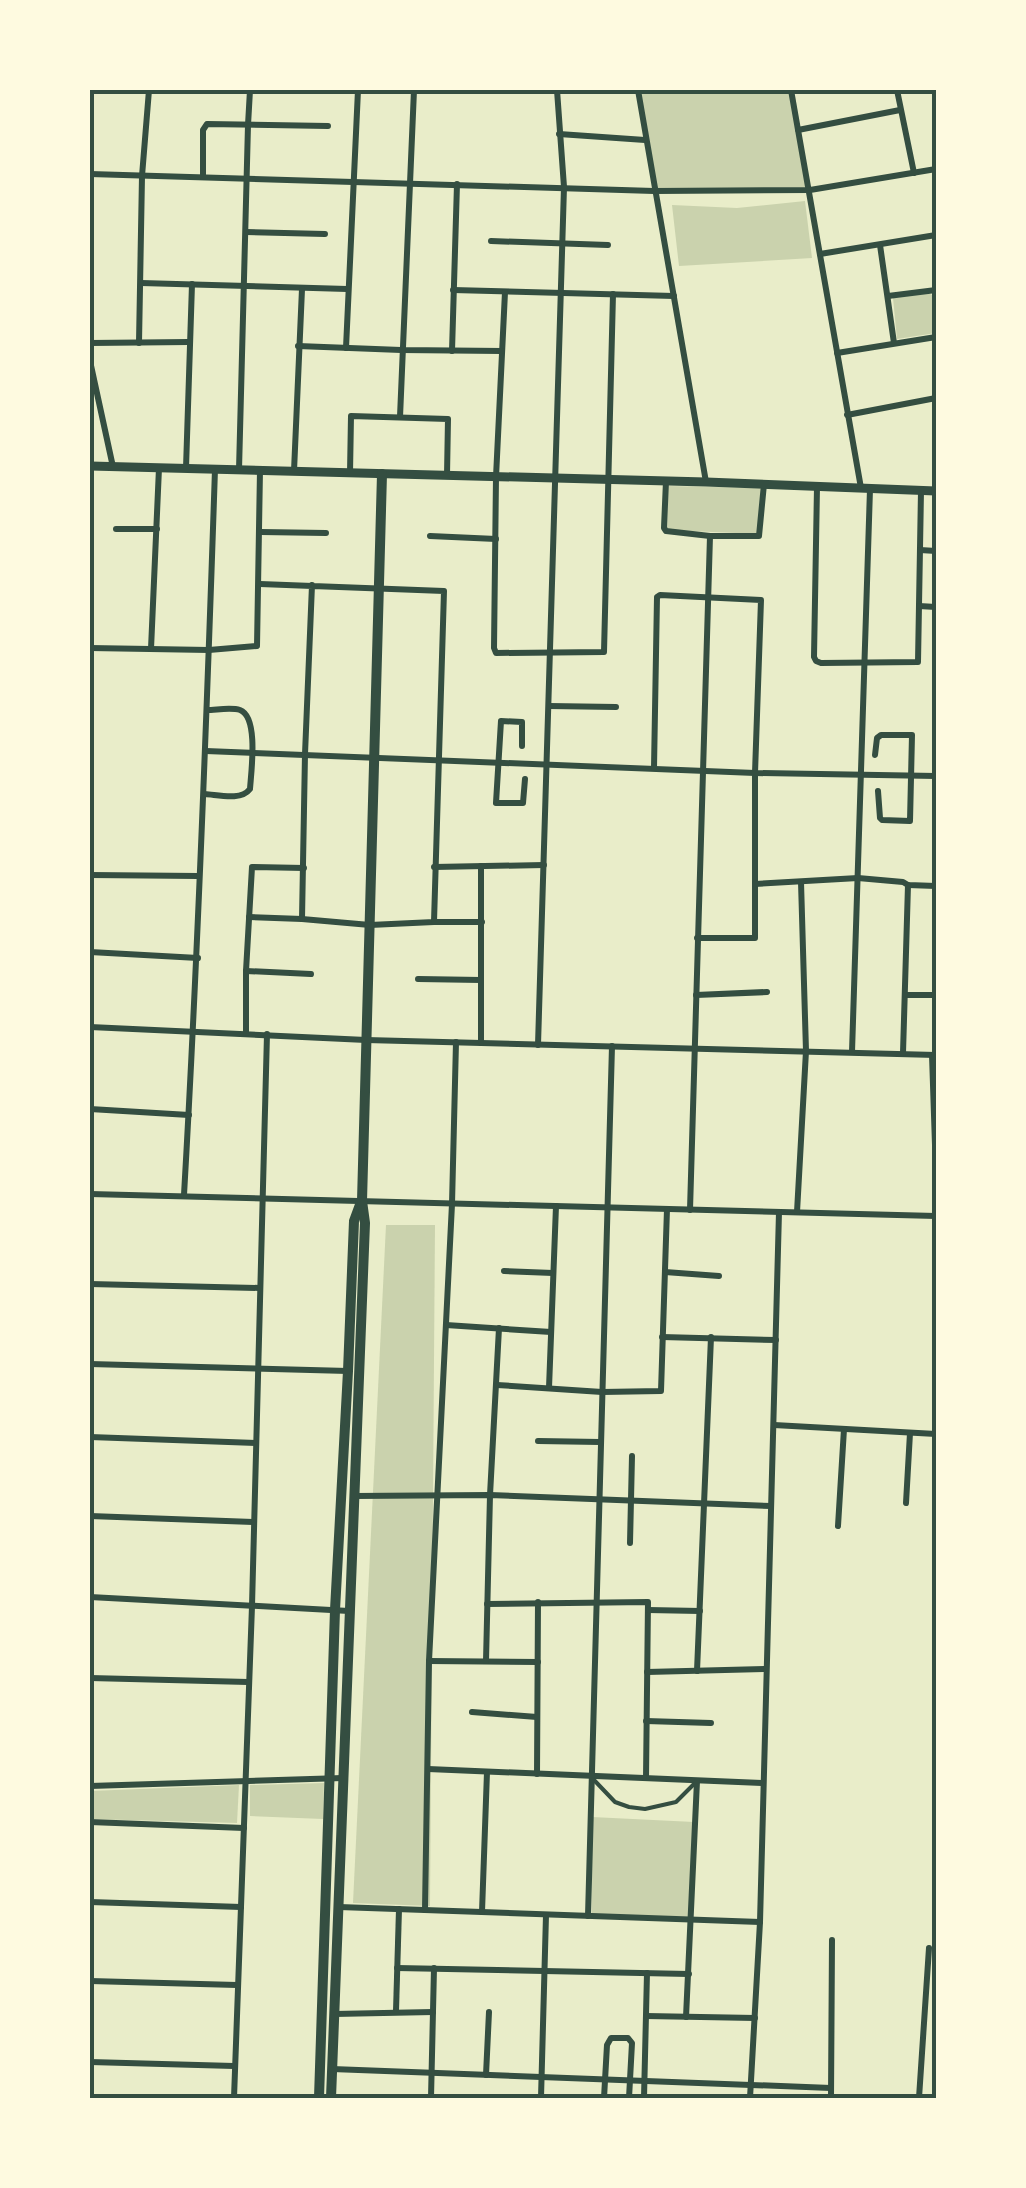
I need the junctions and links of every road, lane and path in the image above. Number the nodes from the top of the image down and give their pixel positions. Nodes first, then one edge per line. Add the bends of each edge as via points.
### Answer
1 (149, 90) edge
2 (250, 90) edge
3 (358, 90) edge
4 (414, 90) edge
5 (557, 90) edge
6 (638, 90) edge
7 (791, 90) edge
8 (897, 90) edge
9 (900, 110) junction
10 (248, 125) junction
11 (328, 126) dead end
12 (798, 130) junction
13 (558, 134) junction
14 (646, 140) junction
15 (936, 169) edge
16 (914, 173) junction
17 (90, 174) edge
18 (142, 176) junction
19 (202, 177) junction
20 (247, 178) junction
21 (354, 182) junction
22 (410, 183) junction
23 (457, 184) junction
24 (564, 187) junction
25 (810, 190) junction
26 (654, 191) junction
27 (246, 232) junction
28 (325, 234) dead end
29 (936, 235) edge
30 (490, 241) dead end
31 (563, 244) junction
32 (608, 245) dead end
33 (880, 245) junction
34 (820, 254) junction
35 (140, 283) junction
36 (192, 284) junction
37 (245, 285) junction
38 (302, 289) junction
39 (348, 289) junction
40 (452, 290) junction
41 (936, 290) edge
42 (505, 292) junction
43 (560, 293) junction
44 (613, 294) junction
45 (674, 296) junction
46 (888, 296) junction
47 (936, 337) edge
48 (189, 342) junction
49 (90, 343) edge
50 (139, 343) junction
51 (894, 344) junction
52 (298, 346) junction
53 (346, 348) junction
54 (401, 350) junction
55 (452, 351) junction
56 (502, 351) junction
57 (836, 352) junction
58 (90, 361) edge
59 (936, 398) edge
60 (847, 415) junction
61 (400, 417) junction
62 (90, 466) edge
63 (113, 466) junction
64 (159, 468) junction
65 (186, 468) junction
66 (215, 469) junction
67 (239, 470) junction
68 (260, 470) junction
69 (294, 471) junction
70 (350, 473) junction
71 (382, 474) junction
72 (448, 476) junction
73 (496, 477) junction
74 (555, 478) junction
75 (608, 480) junction
76 (666, 481) junction
77 (706, 482) junction
78 (764, 484) junction
79 (817, 487) junction
80 (866, 488) junction
81 (921, 491) junction
82 (936, 491) edge
83 (157, 528) junction
84 (116, 529) dead end
85 (261, 532) junction
86 (326, 533) dead end
87 (430, 536) dead end
88 (710, 536) junction
89 (496, 538) junction
90 (920, 550) junction
91 (936, 550) edge
92 (260, 584) junction
93 (312, 585) junction
94 (379, 588) junction
95 (709, 596) junction
96 (919, 606) junction
97 (936, 607) edge
98 (90, 648) edge
99 (151, 649) junction
100 (209, 650) junction
101 (551, 654) junction
102 (864, 664) junction
103 (549, 706) junction
104 (616, 707) dead end
105 (207, 710) junction
106 (522, 746) dead end
107 (206, 751) junction
108 (252, 753) junction
109 (305, 754) junction
110 (875, 755) dead end
111 (375, 758) junction
112 (438, 758) junction
113 (497, 763) junction
114 (547, 765) junction
115 (654, 768) junction
116 (702, 771) junction
117 (755, 773) junction
118 (862, 774) junction
119 (910, 776) junction
120 (936, 776) edge
121 (524, 779) dead end
122 (878, 791) dead end
123 (204, 794) junction
124 (544, 865) junction
125 (481, 866) junction
126 (434, 867) junction
127 (304, 868) junction
128 (90, 875) edge
129 (198, 876) junction
130 (858, 878) junction
131 (801, 882) junction
132 (756, 884) junction
133 (908, 885) junction
134 (936, 886) edge
135 (249, 917) junction
136 (306, 920) junction
137 (434, 922) junction
138 (482, 922) junction
139 (370, 924) junction
140 (696, 938) junction
141 (90, 952) edge
142 (198, 958) junction
143 (246, 971) junction
144 (311, 974) dead end
145 (418, 979) dead end
146 (481, 980) junction
147 (767, 992) dead end
148 (696, 995) junction
149 (906, 995) junction
150 (936, 996) edge
151 (90, 1027) edge
152 (194, 1033) junction
153 (246, 1033) junction
154 (267, 1034) junction
155 (366, 1040) junction
156 (456, 1042) junction
157 (481, 1042) junction
158 (538, 1045) junction
159 (612, 1046) junction
160 (694, 1049) junction
161 (806, 1051) junction
162 (852, 1052) junction
163 (903, 1053) junction
164 (934, 1055) edge
165 (90, 1109) edge
166 (189, 1114) junction
167 (936, 1175) edge
168 (90, 1194) edge
169 (184, 1196) junction
170 (262, 1198) junction
171 (362, 1201) junction
172 (452, 1204) junction
173 (556, 1206) junction
174 (607, 1207) junction
175 (667, 1209) junction
176 (690, 1210) junction
177 (780, 1212) junction
178 (797, 1212) junction
179 (936, 1216) edge
180 (504, 1271) dead end
181 (665, 1272) junction
182 (553, 1273) junction
183 (720, 1276) dead end
184 (90, 1284) edge
185 (260, 1288) junction
186 (446, 1325) junction
187 (499, 1328) junction
188 (551, 1332) junction
189 (662, 1337) junction
190 (711, 1337) junction
191 (776, 1340) junction
192 (90, 1364) edge
193 (258, 1370) junction
194 (348, 1370) junction
195 (497, 1385) junction
196 (549, 1388) junction
197 (602, 1392) junction
198 (774, 1425) junction
199 (844, 1429) junction
200 (910, 1433) junction
201 (936, 1434) edge
202 (90, 1437) edge
203 (538, 1441) dead end
204 (600, 1442) junction
205 (256, 1443) junction
206 (632, 1456) dead end
207 (490, 1495) junction
208 (353, 1496) junction
209 (436, 1496) junction
210 (599, 1499) junction
211 (630, 1500) junction
212 (705, 1502) junction
213 (906, 1503) dead end
214 (771, 1506) junction
215 (90, 1516) edge
216 (254, 1522) junction
217 (838, 1526) dead end
218 (630, 1543) dead end
219 (90, 1597) edge
220 (538, 1602) junction
221 (597, 1602) junction
222 (486, 1604) junction
223 (252, 1606) junction
224 (648, 1606) junction
225 (334, 1610) junction
226 (349, 1611) junction
227 (700, 1611) junction
228 (486, 1660) junction
229 (430, 1661) junction
230 (538, 1662) junction
231 (767, 1669) junction
232 (697, 1671) junction
233 (648, 1672) junction
234 (90, 1678) edge
235 (248, 1682) junction
236 (472, 1712) dead end
237 (538, 1717) junction
238 (646, 1721) junction
239 (711, 1722) dead end
240 (428, 1770) junction
241 (487, 1772) junction
242 (537, 1774) junction
243 (590, 1776) junction
244 (329, 1778) junction
245 (343, 1778) junction
246 (646, 1778) junction
247 (246, 1780) junction
248 (697, 1780) junction
249 (762, 1783) junction
250 (90, 1786) edge
251 (90, 1822) edge
252 (244, 1828) junction
253 (90, 1902) edge
254 (242, 1907) junction
255 (339, 1907) junction
256 (398, 1910) junction
257 (425, 1910) junction
258 (482, 1912) junction
259 (546, 1915) junction
260 (588, 1916) junction
261 (692, 1920) junction
262 (760, 1922) junction
263 (832, 1940) dead end
264 (929, 1948) dead end
265 (397, 1968) junction
266 (434, 1968) junction
267 (545, 1971) junction
268 (647, 1973) junction
269 (689, 1974) junction
270 (90, 1980) edge
271 (237, 1985) junction
272 (396, 2011) junction
273 (433, 2012) junction
274 (489, 2012) dead end
275 (334, 2014) junction
276 (646, 2016) junction
277 (686, 2017) junction
278 (756, 2018) junction
279 (90, 2062) edge
280 (234, 2066) junction
281 (331, 2069) junction
282 (432, 2073) junction
283 (486, 2075) junction
284 (542, 2077) junction
285 (605, 2080) junction
286 (630, 2081) junction
287 (644, 2081) junction
288 (750, 2085) junction
289 (830, 2088) junction
290 (234, 2098) edge
291 (320, 2098) edge
292 (331, 2098) edge
293 (431, 2098) edge
294 (541, 2098) edge
295 (604, 2098) edge
296 (629, 2098) edge
297 (644, 2098) edge
298 (750, 2098) edge
299 (831, 2098) edge
300 (919, 2098) edge

1 - 18 street
2 - 10 street
3 - 21 street
4 - 22 street
5 - 13 street
6 - 14 street
7 - 12 street
8 - 9 street
9 - 12 street
9 - 16 street
10 - 11 street
10 - 19 street via 204,126
10 - 20 street
12 - 25 street
13 - 14 street
13 - 24 street
14 - 26 street
15 - 16 street
16 - 25 street
17 - 18 street
18 - 19 street
18 - 35 street
19 - 20 street
20 - 21 street
20 - 27 street
21 - 22 street
21 - 39 street
22 - 23 street
22 - 54 street
23 - 24 street
23 - 40 street
24 - 26 street
24 - 31 street
25 - 26 street
25 - 34 street
26 - 45 street
27 - 28 street
27 - 37 street
29 - 33 street
30 - 31 street
31 - 32 street
31 - 43 street
33 - 34 street
33 - 46 street
34 - 57 street
35 - 36 street
35 - 50 street
36 - 37 street
36 - 48 street
37 - 38 street
37 - 67 street
38 - 39 street
38 - 52 street
39 - 53 street
40 - 42 street
40 - 55 street
41 - 46 street
42 - 43 street
42 - 56 street
43 - 44 street
43 - 74 street
44 - 45 street
44 - 75 street
45 - 77 street
46 - 51 street
47 - 51 street
48 - 50 street
48 - 65 street
49 - 50 street
51 - 57 street
52 - 53 street
52 - 69 street
53 - 54 street
54 - 55 street
54 - 61 street
55 - 56 street
56 - 73 street
57 - 60 street
58 - 63 street
59 - 60 street
60 - 80 street
61 - 70 street via 350,416
61 - 72 street via 448,420
62 - 63 street
63 - 64 street
64 - 65 street
64 - 83 street
65 - 66 street
66 - 67 street
66 - 100 street
67 - 68 street
68 - 69 street
68 - 85 street
69 - 70 street
70 - 71 street
71 - 72 street
71 - 94 main road
72 - 73 street
73 - 74 street
73 - 89 street
74 - 75 street
74 - 101 street
75 - 76 street
75 - 101 street via 604,652
76 - 77 street
76 - 88 street via 666,532
77 - 78 street
78 - 79 street
78 - 88 street via 759,536
79 - 80 street
79 - 102 street via 814,657
80 - 81 street
80 - 102 street
81 - 82 street
81 - 90 street
83 - 84 street
83 - 99 street
85 - 86 street
85 - 92 street
87 - 89 street
88 - 95 street
89 - 101 street via 494,648
90 - 91 street
90 - 96 street
92 - 93 street
92 - 100 street via 257,646
93 - 94 street
93 - 109 street
94 - 111 main road
94 - 112 street via 444,591
95 - 115 street via 657,598
95 - 116 street
95 - 117 street via 761,600
96 - 97 street
96 - 102 street via 918,662
98 - 99 street
99 - 100 street
100 - 105 street
101 - 103 street
102 - 118 street
103 - 104 street
103 - 114 street
105 - 107 street
105 - 108 street via 247,715
106 - 113 street via 522,722 501,721
107 - 108 street
107 - 123 street
108 - 109 street
108 - 123 street via 248,794
109 - 111 street
109 - 127 street
110 - 119 street via 882,735 912,735
111 - 112 street
111 - 139 main road
112 - 113 street
112 - 126 street
113 - 114 street
113 - 121 street via 496,804 524,803
114 - 115 street
114 - 124 street
115 - 116 street
116 - 117 street
116 - 140 street
117 - 118 street
117 - 132 street
118 - 119 street
118 - 130 street
119 - 120 street
119 - 122 street via 910,821 882,820
123 - 129 street
124 - 125 street
124 - 158 street
125 - 126 street
125 - 138 street
126 - 137 street
127 - 135 street via 252,867
127 - 136 street
128 - 129 street
129 - 142 street
130 - 131 street
130 - 133 street
130 - 162 street
131 - 132 street
131 - 161 street
132 - 140 street via 754,938
133 - 134 street
133 - 149 street
135 - 136 street
135 - 143 street
136 - 139 street
137 - 138 street
137 - 139 street
138 - 146 street
139 - 155 main road
140 - 148 street
141 - 142 street
142 - 152 street
143 - 144 street
143 - 153 street
145 - 146 street
146 - 157 street
147 - 148 street
148 - 160 street
149 - 150 street
149 - 163 street
151 - 152 street
152 - 153 street
152 - 166 street
153 - 154 street
154 - 155 street
154 - 170 street
155 - 156 street
155 - 171 main road
156 - 157 street
156 - 172 street
157 - 158 street
158 - 159 street
159 - 160 street
159 - 174 street
160 - 161 street
160 - 176 street
161 - 162 street
161 - 178 street
162 - 163 street
163 - 164 street
164 - 167 street
165 - 166 street
166 - 169 street
168 - 169 street
169 - 170 street
170 - 171 street
170 - 185 street
171 - 172 street
171 - 194 main road via 354,1221
171 - 208 main road
172 - 173 street
172 - 186 street
173 - 174 street
173 - 182 street
174 - 175 street
174 - 197 street
175 - 176 street
175 - 181 street
176 - 177 street
177 - 178 street
177 - 191 street
178 - 179 street
180 - 182 street
181 - 183 street
181 - 189 street
182 - 188 street
184 - 185 street
185 - 193 street
186 - 187 street
186 - 209 street
187 - 188 street
187 - 195 street
188 - 196 street
189 - 190 street
189 - 197 street via 661,1392
190 - 191 street
190 - 212 street
191 - 198 street
192 - 193 street
193 - 194 street
193 - 205 street
194 - 225 main road
195 - 196 street
195 - 207 street
196 - 197 street
197 - 204 street
198 - 199 street
198 - 214 street
199 - 200 street
199 - 217 street
200 - 201 street
200 - 213 street
202 - 205 street
203 - 204 street
204 - 210 street
205 - 216 street
206 - 211 street
207 - 209 street
207 - 210 street
207 - 222 street
208 - 209 street
208 - 226 main road
209 - 229 street
210 - 211 street
210 - 221 street
211 - 212 street
211 - 218 street
212 - 214 street
212 - 227 street
214 - 231 street
215 - 216 street
216 - 223 street
219 - 223 street
220 - 221 street
220 - 222 street
220 - 230 street
221 - 224 street
221 - 243 street
222 - 228 street
223 - 225 street
223 - 235 street
224 - 227 street
224 - 233 street
225 - 226 street
225 - 244 main road
226 - 245 main road
227 - 232 street
228 - 229 street
228 - 230 street
229 - 240 street
230 - 237 street
231 - 232 street
231 - 249 street
232 - 233 street
233 - 238 street
234 - 235 street
235 - 247 street
236 - 237 street
237 - 242 street
238 - 239 street
238 - 246 street
240 - 241 street
240 - 257 street
241 - 242 street
241 - 258 street
242 - 243 street
243 - 246 street
243 - 248 lane via 615,1802 646,1808 676,1802
243 - 260 street
244 - 245 street
244 - 247 street
244 - 291 main road
245 - 255 main road
246 - 248 street
247 - 250 street
247 - 252 street
248 - 249 street
248 - 261 street
249 - 262 street
251 - 252 street
252 - 254 street
253 - 254 street
254 - 271 street
255 - 256 street
255 - 275 main road
256 - 257 street
256 - 265 street
257 - 258 street
258 - 259 street
259 - 260 street
259 - 267 street
260 - 261 street
261 - 262 street
261 - 269 street
262 - 278 street
263 - 289 street
264 - 300 street
265 - 266 street
265 - 272 street
266 - 267 street
266 - 273 street
267 - 268 street
267 - 284 street
268 - 269 street
268 - 276 street
269 - 277 street
270 - 271 street
271 - 280 street
272 - 273 street
272 - 275 street
273 - 282 street
274 - 283 street
275 - 281 main road
276 - 277 street
276 - 287 street
277 - 278 street
278 - 288 street
279 - 280 street
280 - 290 street
281 - 282 street
281 - 292 main road
282 - 283 street
282 - 293 street
283 - 284 street
284 - 285 street
284 - 294 street
285 - 286 street
285 - 286 street via 610,2038 630,2040
285 - 295 street
286 - 287 street
286 - 296 street
287 - 288 street
287 - 297 street
288 - 289 street
288 - 298 street
289 - 299 street

